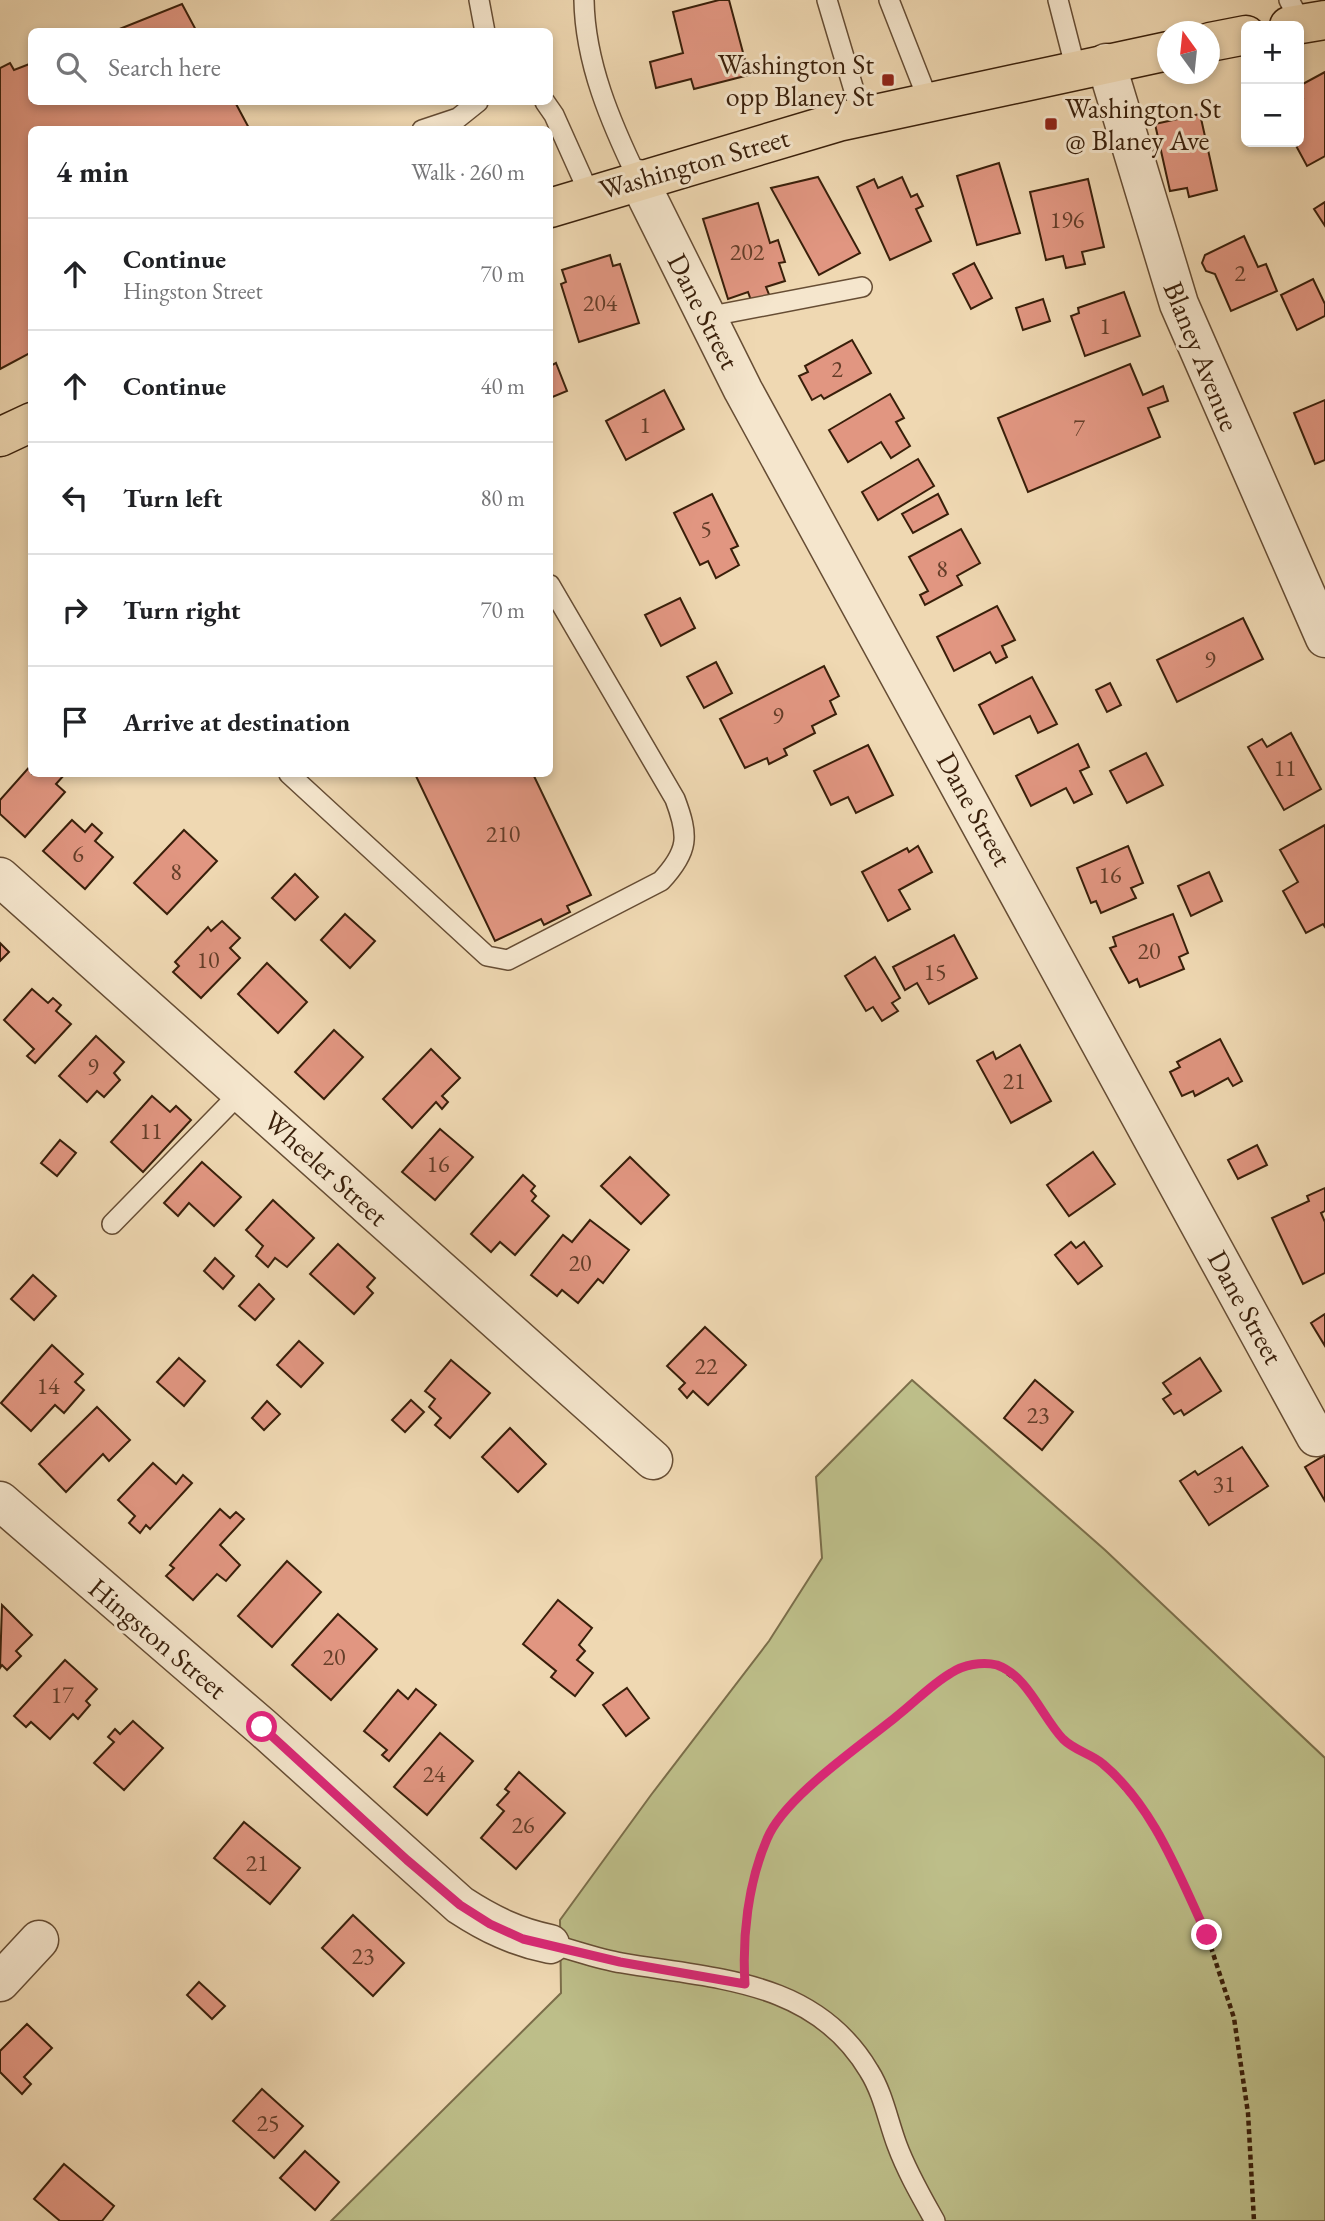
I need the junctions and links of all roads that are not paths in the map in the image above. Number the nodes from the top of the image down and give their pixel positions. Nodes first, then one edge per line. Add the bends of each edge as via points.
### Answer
1 (584, 0) edge
2 (827, 0) edge
3 (889, 0) edge
4 (1058, 0) edge
5 (479, 3) edge
6 (484, 28) edge
7 (495, 28) edge
8 (1241, 36) edge
9 (1220, 40) edge
10 (1157, 53) edge
11 (1091, 67) junction
12 (929, 102) junction
13 (474, 105) edge
14 (547, 105) edge
15 (862, 117) junction
16 (434, 126) edge
17 (638, 179) junction
18 (589, 194) junction
19 (553, 207) edge
20 (862, 287) dead end
21 (706, 317) junction
22 (28, 424) edge
23 (0, 437) edge
24 (553, 590) edge
25 (1325, 638) edge
26 (292, 777) edge
27 (0, 877) edge
28 (241, 1092) junction
29 (111, 1224) dead end
30 (1316, 1437) dead end
31 (653, 1460) dead end
32 (0, 1502) edge
33 (39, 1940) dead end
34 (551, 1944) joint
35 (0, 1982) edge
36 (935, 2221) edge

1 - 17 lane via 585,34 613,126
2 - 15 lane
3 - 12 lane
4 - 11 lane
5 - 6 lane
5 - 7 lane
8 - 9 main road
10 - 11 main road, Washington Street
11 - 12 main road, Washington Street
11 - 25 street, Blaney Avenue via 1179,304
12 - 15 main road, Washington Street
13 - 16 lane via 458,118
14 - 18 lane
15 - 17 main road, Washington Street
17 - 18 main road, Washington Street
17 - 21 street, Dane Street
18 - 19 main road, Washington Street
20 - 21 lane
21 - 30 street, Dane Street
22 - 23 main road
24 - 26 lane via 675,799 686,827 675,866 661,881 508,960 487,956
27 - 28 street, Wheeler Street
28 - 29 lane
28 - 31 street, Wheeler Street
32 - 34 street, Hingston Street via 460,1905 523,1939
33 - 35 street
34 - 36 lane via 620,1962 745,1984 816,2011 836,2027 872,2075 911,2179

